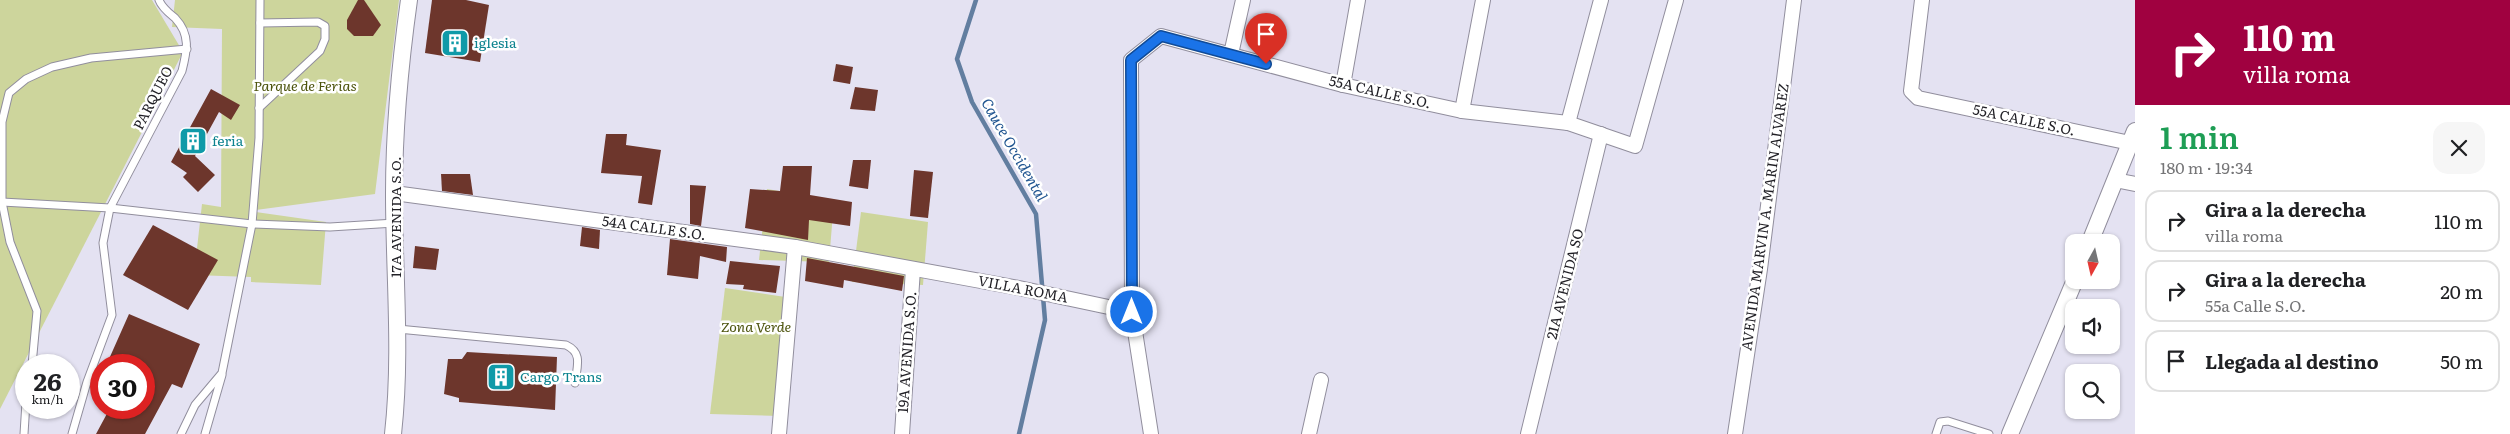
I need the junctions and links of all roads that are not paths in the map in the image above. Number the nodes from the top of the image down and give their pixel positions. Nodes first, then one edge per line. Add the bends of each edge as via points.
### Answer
1 (159, 0) edge
2 (260, 0) edge
3 (408, 0) edge
4 (1243, 0) edge
5 (1358, 0) edge
6 (1483, 0) edge
7 (1601, 0) edge
8 (1676, 0) edge
9 (1794, 0) edge
10 (1922, 0) edge
11 (260, 22) junction
12 (187, 49) junction
13 (1231, 54) junction
14 (1343, 85) junction
15 (259, 108) junction
16 (1462, 110) junction
17 (1568, 123) junction
18 (1601, 134) junction
19 (2133, 137) edge
20 (2115, 180) junction
21 (2135, 184) edge
22 (394, 193) junction
23 (2, 202) junction
24 (110, 208) junction
25 (395, 223) junction
26 (252, 224) junction
27 (2093, 234) edge
28 (795, 248) junction
29 (913, 269) junction
30 (2071, 289) edge
31 (1132, 312) junction
32 (398, 329) junction
33 (33, 354) edge
34 (222, 373) junction
35 (1321, 380) dead end
36 (575, 382) dead end
37 (25, 419) edge
38 (24, 434) edge
39 (72, 434) edge
40 (181, 434) edge
41 (205, 434) edge
42 (394, 434) edge
43 (779, 434) edge
44 (902, 434) edge
45 (1151, 434) edge
46 (1309, 434) edge
47 (1528, 434) edge
48 (1735, 434) edge
49 (1936, 434) edge
50 (1989, 434) edge
51 (2010, 434) edge

1 - 12 lane, PARQUEO via 178,21 187,37
2 - 11 lane
3 - 22 street, 17A AVENIDA S.O. via 400,66
4 - 13 street
5 - 14 street
6 - 16 street
7 - 17 street
8 - 18 street, 55A CALLE S.O. via 1635,146
9 - 48 street, AVENIDA MARVIN A. MARIN ALVAREZ via 1760,269
10 - 19 street, 55A CALLE S.O. via 1911,91 1918,98
11 - 15 lane
11 - 15 lane via 318,22 325,26 325,39 320,51
12 - 23 lane via 91,58 52,67 26,78 10,93 2,122
12 - 24 lane, PARQUEO via 182,71
13 - 14 street, 55A CALLE S.O.
13 - 31 street, 55A CALLE S.O. via 1161,36 1131,60
14 - 16 street, 55A CALLE S.O.
15 - 26 lane
16 - 17 street, 55A CALLE S.O.
17 - 18 street, 55A CALLE S.O.
18 - 47 street, 21A AVENIDA SO
19 - 20 street
20 - 21 street
20 - 27 street
22 - 25 street, 17A AVENIDA S.O.
22 - 28 street, 54A CALLE S.O.
23 - 24 lane
23 - 33 lane via 10,242 37,310
24 - 26 lane
24 - 39 lane, PARQUEO via 103,243 112,315
25 - 26 lane via 330,227
25 - 32 street, 17A AVENIDA S.O.
26 - 34 lane
28 - 29 street, 54A CALLE S.O.
28 - 43 street
29 - 31 street, VILLA ROMA
29 - 44 street, 19A AVENIDA S.O.
30 - 51 street
31 - 45 street
32 - 36 lane via 566,345 578,356
32 - 42 street, 17A AVENIDA S.O.
34 - 40 lane via 196,405
34 - 41 lane
35 - 46 street
37 - 38 lane
49 - 50 lane via 1940,422 1948,422

